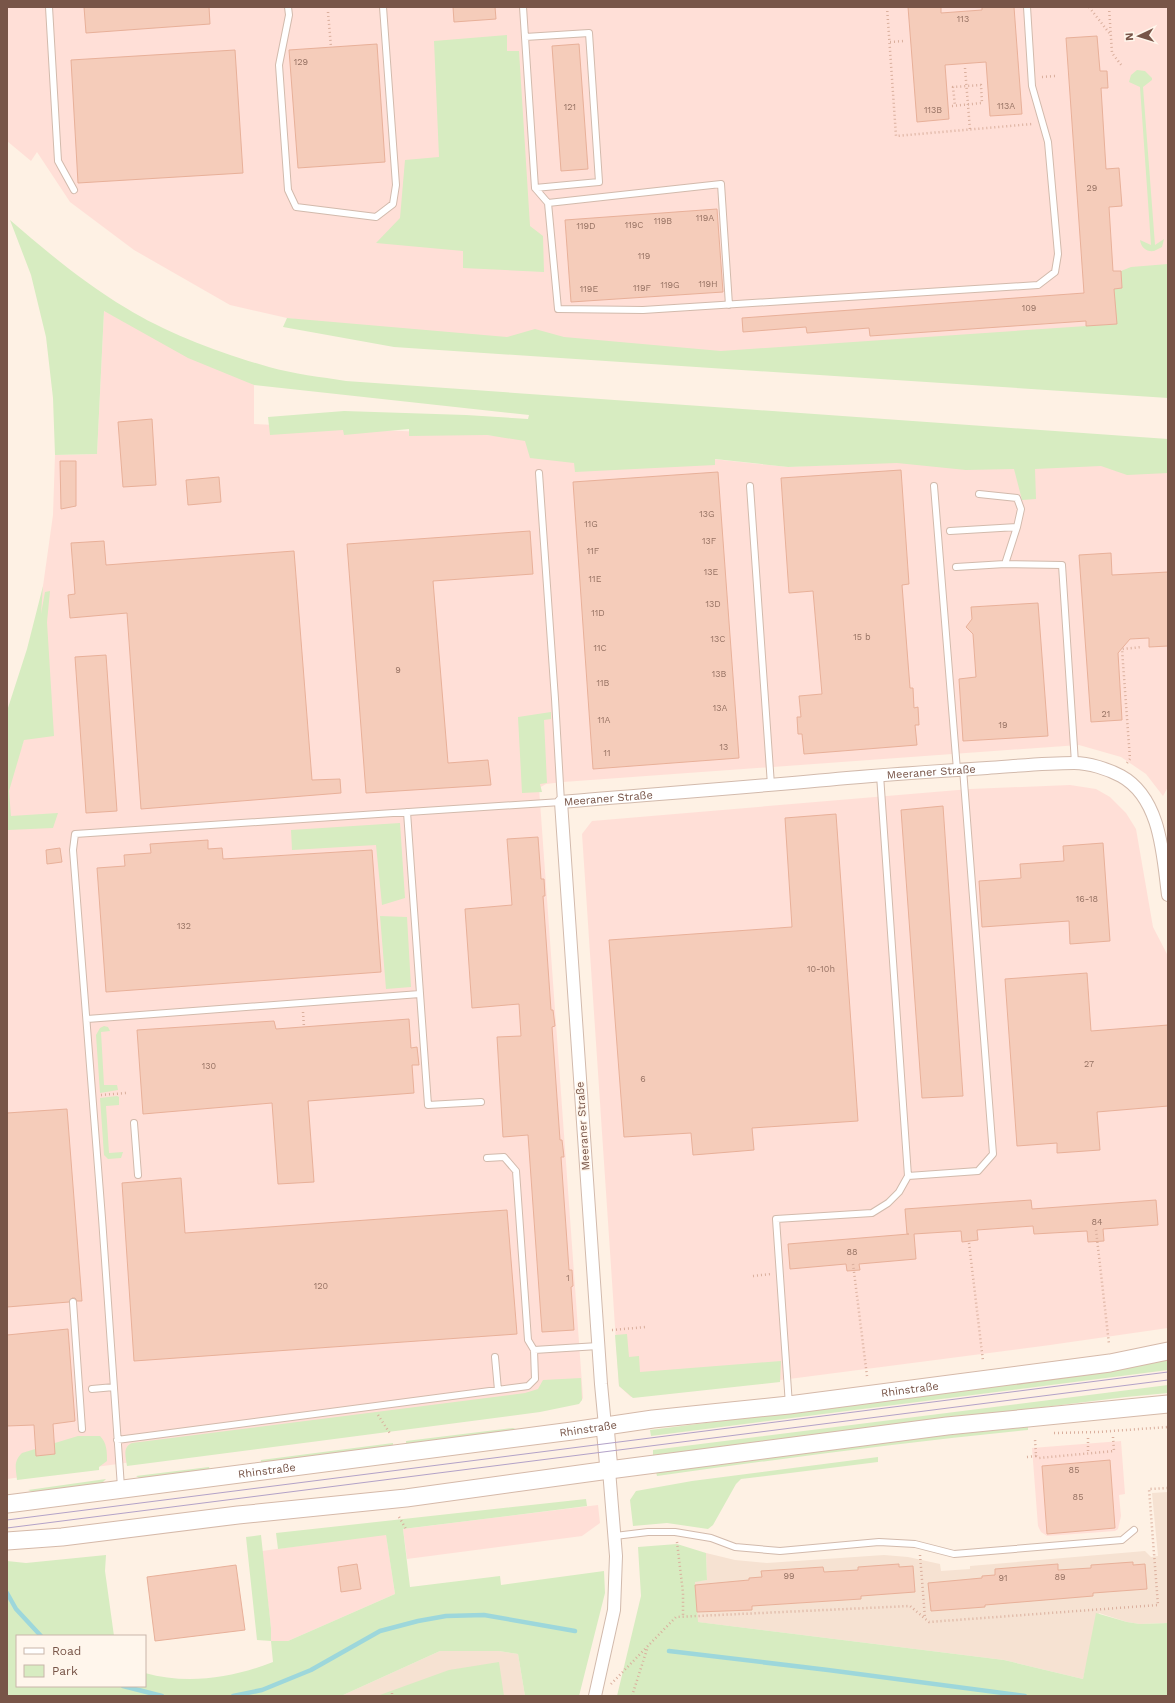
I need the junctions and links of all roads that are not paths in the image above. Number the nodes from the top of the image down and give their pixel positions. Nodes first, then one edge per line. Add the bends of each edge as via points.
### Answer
1 (49, 7) edge
2 (288, 7) edge
3 (382, 7) edge
4 (523, 7) edge
5 (1027, 7) edge
6 (525, 37) junction
7 (535, 188) junction
8 (74, 190) dead end
9 (548, 203) junction
10 (729, 305) junction
11 (539, 473) dead end
12 (750, 486) dead end
13 (934, 486) dead end
14 (979, 494) dead end
15 (1017, 527) junction
16 (950, 531) dead end
17 (1005, 564) junction
18 (956, 567) dead end
19 (1075, 763) junction
20 (960, 769) junction
21 (880, 775) junction
22 (771, 785) junction
23 (561, 802) junction
24 (407, 812) junction
25 (1168, 895) edge
26 (420, 994) junction
27 (87, 1019) junction
28 (481, 1102) dead end
29 (134, 1123) dead end
30 (487, 1158) dead end
31 (138, 1175) dead end
32 (908, 1176) junction
33 (73, 1302) dead end
34 (598, 1346) junction
35 (534, 1350) junction
36 (1168, 1351) edge
37 (495, 1357) dead end
38 (114, 1387) junction
39 (92, 1389) dead end
40 (498, 1390) junction
41 (1168, 1404) edge
42 (789, 1405) junction
43 (605, 1426) junction
44 (82, 1429) dead end
45 (117, 1440) junction
46 (609, 1470) junction
47 (121, 1489) junction
48 (7, 1504) edge
49 (1134, 1530) dead end
50 (615, 1536) junction
51 (7, 1541) edge
52 (595, 1696) edge

1 - 8 lane via 58,161
2 - 3 lane via 289,15 279,65 288,190 296,207 376,217 393,204 396,185
4 - 6 lane
5 - 10 lane via 1032,86 1048,142 1058,254 1055,272 1038,285
6 - 7 lane
6 - 7 lane via 589,32 598,159 599,182
7 - 9 lane
9 - 10 lane via 558,309 643,310
9 - 10 lane via 721,184
11 - 23 lane
12 - 22 lane
13 - 20 lane
14 - 15 lane via 1017,498 1021,509
15 - 16 lane
15 - 17 lane
17 - 18 lane
17 - 19 lane via 1062,565
19 - 20 street, Meeraner Straße
19 - 25 street, Meeraner Straße via 1102,768 1121,776 1135,786 1154,817 1160,836
20 - 21 street, Meeraner Straße
20 - 32 lane via 993,1154 978,1171
21 - 22 street, Meeraner Straße
21 - 32 lane
22 - 23 street, Meeraner Straße
23 - 24 lane
23 - 34 street, Meeraner Straße
24 - 26 lane
24 - 27 lane via 75,834 73,850
26 - 27 lane
26 - 28 lane via 428,1105
27 - 38 lane
29 - 31 lane
30 - 35 lane via 504,1157 516,1171 528,1340
32 - 42 lane via 899,1192 872,1213 776,1219
33 - 44 lane
34 - 35 lane
34 - 43 street, Meeraner Straße
35 - 40 lane via 535,1379 528,1386
36 - 42 main road, Rhinstraße via 1110,1364
37 - 40 lane
38 - 39 lane
38 - 45 lane
40 - 45 lane
41 - 46 main road via 946,1426
42 - 43 main road, Rhinstraße
43 - 46 main road
43 - 47 main road, Rhinstraße
45 - 47 lane
46 - 50 street
46 - 51 main road via 406,1498
47 - 48 main road, Rhinstraße
49 - 50 lane via 1122,1540 954,1554 914,1544 879,1542 780,1551 735,1547 711,1538 675,1532
50 - 52 street via 614,1610

